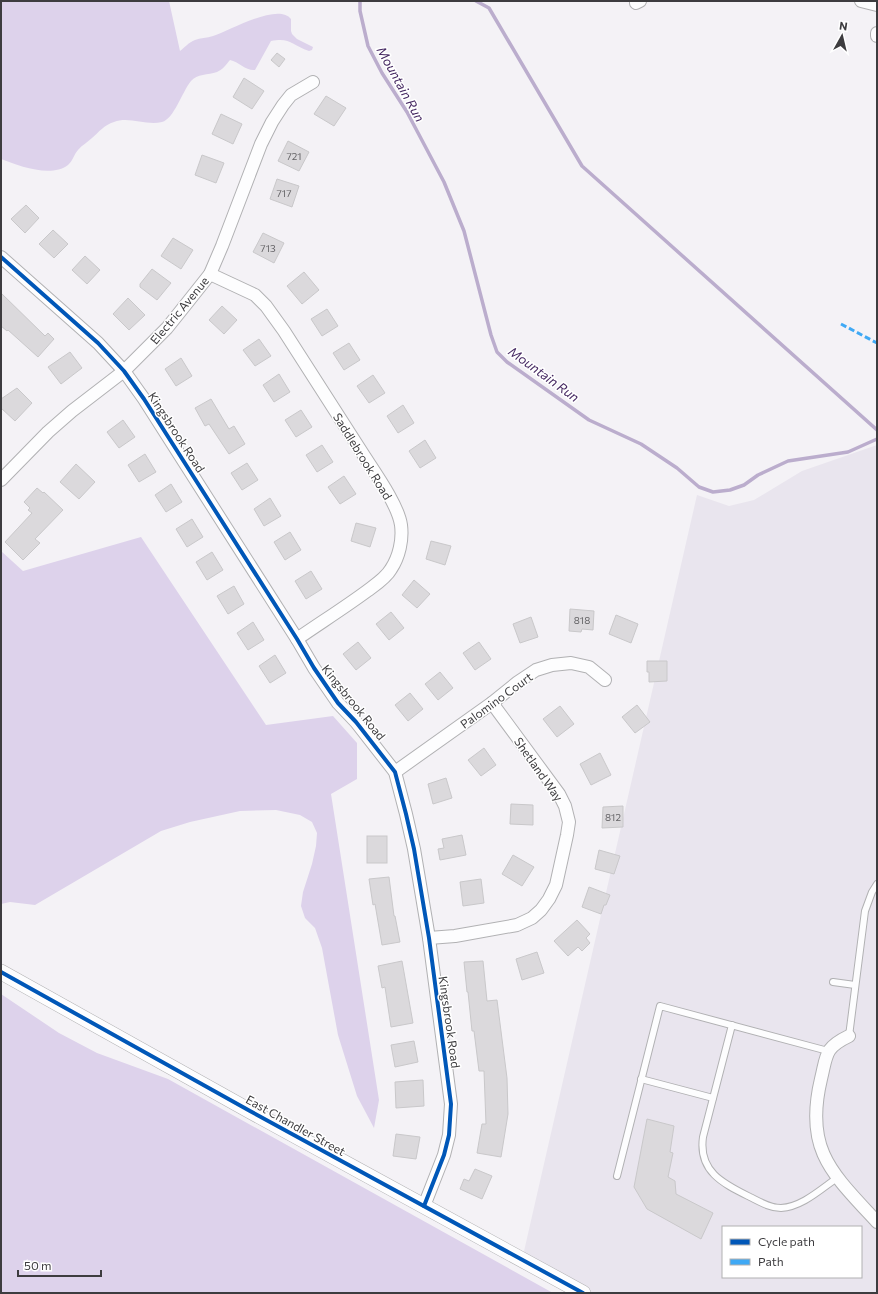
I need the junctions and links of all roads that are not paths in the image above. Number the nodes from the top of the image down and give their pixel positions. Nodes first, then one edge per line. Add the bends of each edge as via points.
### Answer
1 (861, 1) edge
2 (877, 5) edge
3 (877, 33) edge
4 (877, 36) edge
5 (313, 82) dead end
6 (1, 257) edge
7 (210, 274) junction
8 (124, 371) junction
9 (1, 480) edge
10 (297, 639) junction
11 (605, 680) dead end
12 (492, 704) junction
13 (395, 772) junction
14 (877, 884) edge
15 (429, 938) junction
16 (1, 972) edge
17 (833, 982) dead end
18 (855, 985) junction
19 (732, 1025) junction
20 (849, 1036) joint
21 (828, 1051) junction
22 (641, 1079) junction
23 (713, 1098) junction
24 (617, 1176) dead end
25 (837, 1178) junction
26 (424, 1206) junction
27 (877, 1222) edge
28 (583, 1293) edge

1 - 2 street
3 - 4 street
5 - 7 street, Electric Avenue via 291,95 260,144
6 - 8 street, Kingsbrook Road via 98,343
7 - 8 street, Electric Avenue via 167,328
7 - 10 street, Saddlebrook Road via 255,295 266,306 382,484 401,524 401,545 391,570 360,596
8 - 9 street, Electric Avenue via 62,419
8 - 10 street, Kingsbrook Road
10 - 13 street, Kingsbrook Road via 338,703
11 - 12 street, Palomino Court via 589,667 571,663 552,665 536,670
12 - 13 street, Palomino Court
12 - 15 street, Shetland Way via 559,794 565,806 569,822 556,885 541,910 532,918 517,925
13 - 15 street, Kingsbrook Road via 414,848
14 - 18 lane via 865,911
15 - 26 street, Kingsbrook Road via 451,1104 449,1135 444,1155
16 - 26 street, East Chandler Street
17 - 18 lane
18 - 20 lane
19 - 21 lane
19 - 22 lane via 660,1006
19 - 23 lane
20 - 21 street via 836,1042
21 - 25 street via 817,1097 815,1118 822,1151
22 - 23 lane
22 - 24 lane
23 - 25 lane via 703,1138 703,1154 708,1168 726,1184 769,1206 782,1208 812,1196
25 - 27 street
26 - 28 street, East Chandler Street

